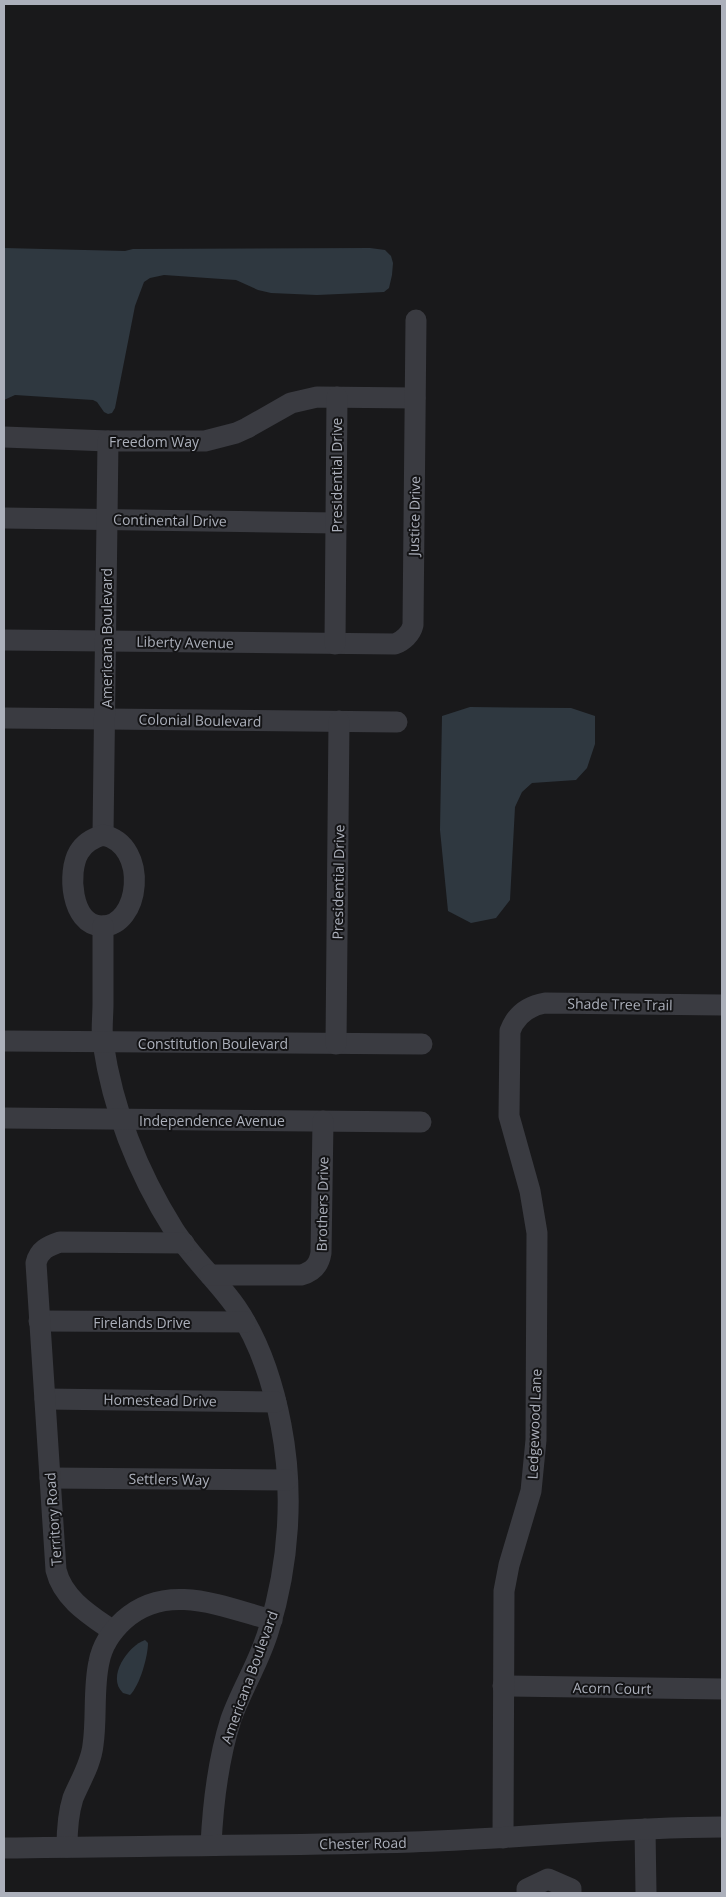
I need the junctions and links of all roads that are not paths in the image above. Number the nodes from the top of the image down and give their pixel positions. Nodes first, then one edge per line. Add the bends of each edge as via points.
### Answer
1 (416, 320) dead end
2 (337, 397) junction
3 (415, 398) junction
4 (4, 437) edge
5 (108, 442) junction
6 (4, 518) edge
7 (107, 519) junction
8 (336, 522) junction
9 (4, 640) edge
10 (106, 641) junction
11 (335, 644) junction
12 (4, 718) edge
13 (105, 719) junction
14 (339, 721) junction
15 (397, 722) dead end
16 (103, 835) junction
17 (103, 926) junction
18 (722, 1005) edge
19 (521, 1014) joint
20 (4, 1041) edge
21 (102, 1042) junction
22 (336, 1044) junction
23 (422, 1044) dead end
24 (4, 1118) edge
25 (120, 1120) junction
26 (323, 1121) junction
27 (420, 1122) dead end
28 (184, 1243) junction
29 (210, 1275) junction
30 (39, 1322) junction
31 (245, 1322) junction
32 (44, 1399) junction
33 (276, 1402) junction
34 (50, 1478) junction
35 (287, 1480) junction
36 (272, 1620) junction
37 (113, 1631) junction
38 (503, 1686) junction
39 (722, 1689) edge
40 (722, 1827) edge
41 (645, 1829) junction
42 (503, 1838) junction
43 (211, 1845) junction
44 (67, 1847) junction
45 (4, 1848) edge
46 (527, 1893) edge
47 (571, 1893) edge
48 (646, 1893) edge

1 - 3 street, Justice Drive
2 - 3 street, Freedom Way
2 - 5 street, Freedom Way via 298,400 241,430 205,441
2 - 8 street, Presidential Drive
3 - 11 street, Justice Drive via 412,628 404,639 395,644
4 - 5 street, Freedom Way
5 - 7 street, Americana Boulevard
6 - 7 street, Continental Drive
7 - 8 street, Continental Drive
7 - 10 street, Americana Boulevard
8 - 11 street, Presidential Drive
9 - 10 street, Liberty Avenue
10 - 11 street, Liberty Avenue
10 - 13 street, Americana Boulevard
12 - 13 street, Colonial Boulevard
13 - 14 street, Colonial Boulevard
13 - 16 street, Americana Boulevard
14 - 15 street, Colonial Boulevard
14 - 22 street, Presidential Drive
16 - 17 street via 89,841 79,852 72,885 75,902 84,917
16 - 17 street via 121,843 130,854 134,882 126,912 116,922
17 - 21 street, Americana Boulevard
18 - 19 street, Shade Tree Trail via 551,1002 534,1005
19 - 38 street, Ledgewood Lane via 509,1035 508,1106 510,1125 530,1191 537,1234 536,1440 531,1491 504,1584
20 - 21 street, Constitution Boulevard
21 - 22 street, Constitution Boulevard
21 - 25 street, Americana Boulevard
22 - 23 street, Constitution Boulevard
24 - 25 street, Independence Avenue
25 - 26 street, Independence Avenue
25 - 28 street, Americana Boulevard via 144,1175
26 - 27 street, Independence Avenue
26 - 29 street, Brothers Drive via 321,1253 317,1266 300,1275
28 - 29 street, Americana Boulevard
28 - 30 street, Territory Road via 60,1242 49,1246 37,1259
29 - 31 street, Americana Boulevard
30 - 31 street, Firelands Drive
30 - 32 street, Territory Road
31 - 33 street, Americana Boulevard via 262,1355
32 - 33 street, Homestead Drive
32 - 34 street, Territory Road
33 - 35 street, Americana Boulevard
34 - 35 street, Settlers Way
34 - 37 street, Territory Road via 59,1580 73,1600
35 - 36 street, Americana Boulevard via 286,1541
36 - 37 street via 205,1602 175,1598 146,1605
36 - 43 street, Americana Boulevard via 225,1743 214,1796
37 - 44 street via 99,1660 93,1749 71,1804
38 - 39 street, Acorn Court
38 - 42 street, Ledgewood Lane
40 - 41 street, Chester Road
41 - 42 street, Chester Road
41 - 48 street
42 - 43 street, Chester Road
43 - 44 street, Chester Road
44 - 45 street, Chester Road
46 - 47 street via 527,1889 548,1879 571,1889

